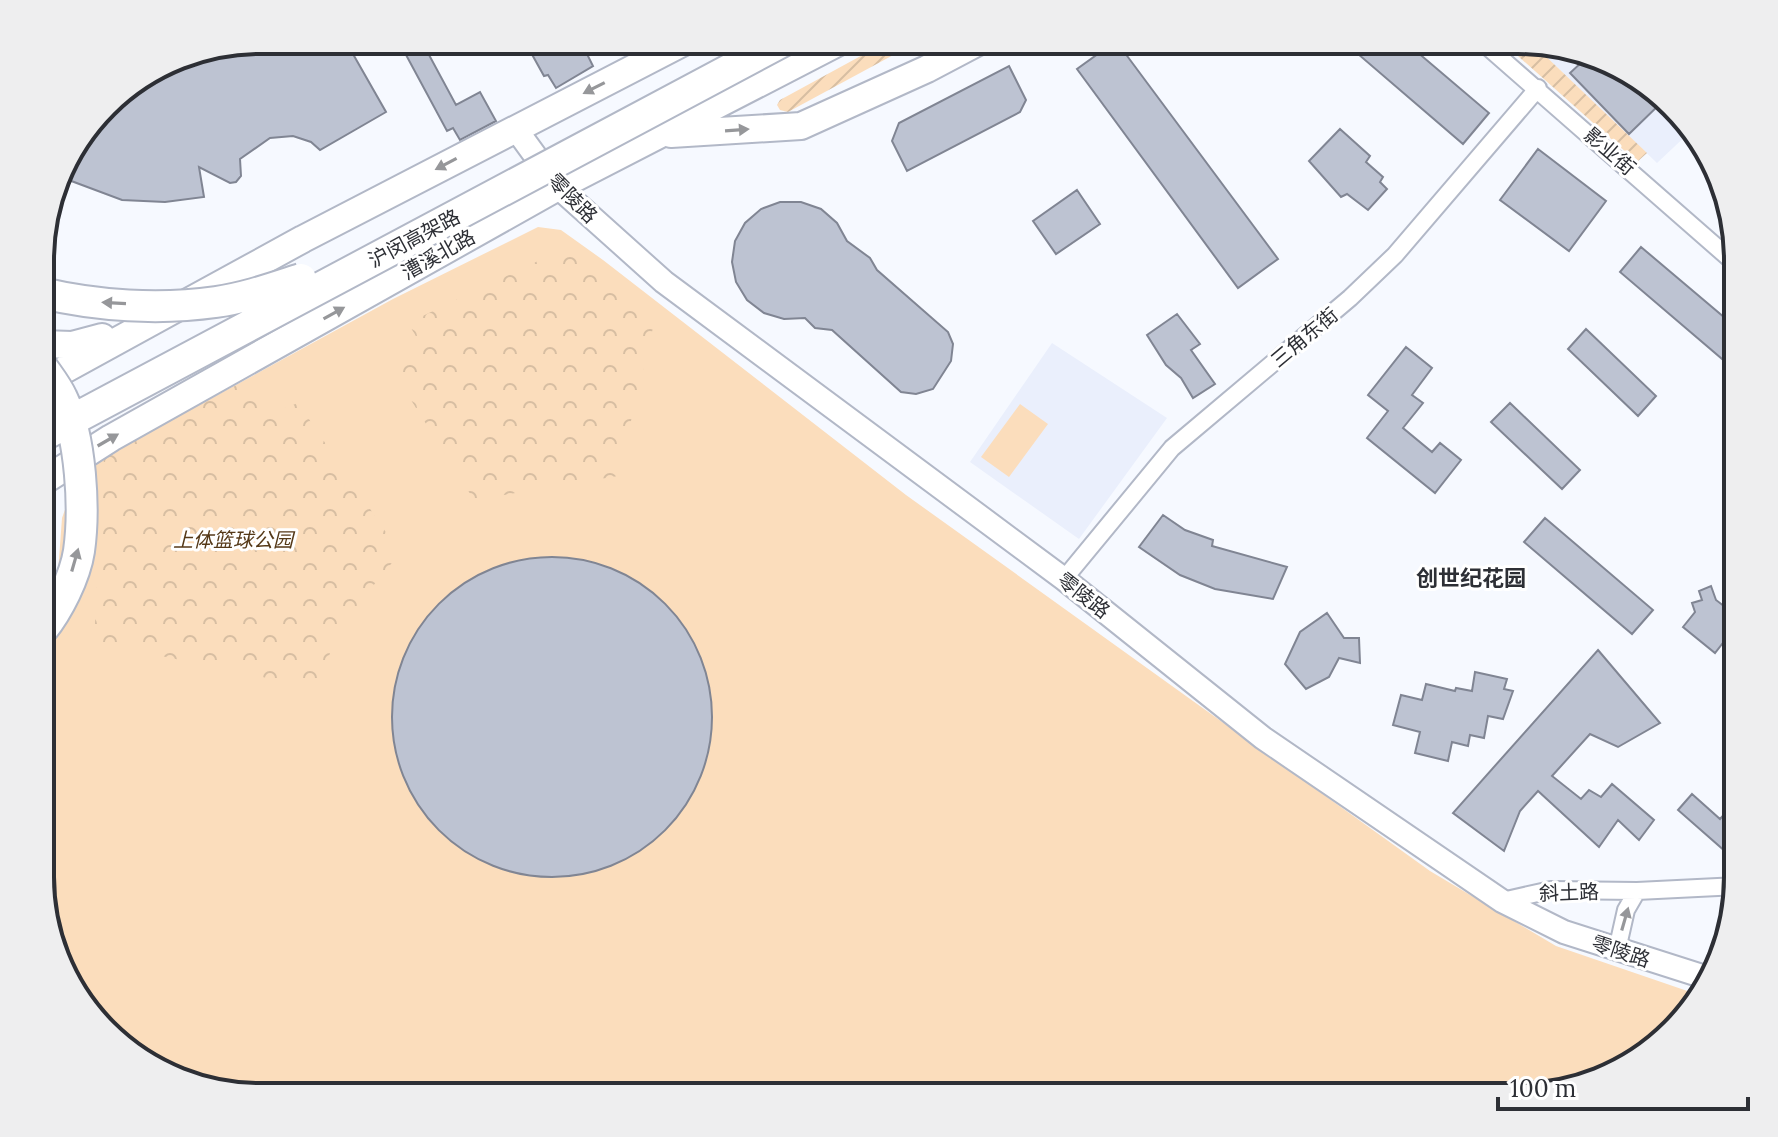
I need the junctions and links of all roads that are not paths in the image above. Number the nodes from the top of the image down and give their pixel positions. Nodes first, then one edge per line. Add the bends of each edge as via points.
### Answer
1 (660, 54) edge
2 (722, 54) edge
3 (759, 54) edge
4 (816, 54) edge
5 (955, 54) edge
6 (1497, 54) edge
7 (1538, 88) junction
8 (515, 128) junction
9 (659, 135) junction
10 (558, 187) junction
11 (1724, 253) edge
12 (301, 279) junction
13 (54, 295) edge
14 (169, 310) junction
15 (54, 345) edge
16 (54, 375) edge
17 (54, 385) edge
18 (54, 406) edge
19 (54, 430) edge
20 (54, 474) edge
21 (1064, 579) junction
22 (54, 609) edge
23 (1724, 887) edge
24 (1637, 891) junction
25 (1502, 901) junction
26 (1617, 950) junction
27 (1699, 975) edge

1 -> 8 main road
2 - 12 highway
3 - 19 highway, 沪闵高架路, bridge
4 - 9 main road, 漕溪北路
9 -> 5 main road via 801,126
6 - 7 street, 影业街
7 - 11 street, 影业街
7 - 21 street, 三角东街 via 1395,255 1172,448
8 - 10 street, 零陵路
8 -> 14 main road
9 - 10 main road, 漕溪北路
20 -> 10 main road, 漕溪北路
10 - 21 street, 零陵路 via 664,282
12 -> 13 highway, bridge via 252,295 184,305 101,303
12 - 18 highway, bridge
14 - 15 main road via 88,342
14 - 16 main road
22 -> 17 highway, bridge via 78,554 81,511 72,432
21 - 25 street, 零陵路 via 1263,738
23 - 24 street, 斜土路
24 - 25 street, 斜土路 via 1551,890
26 -> 24 street, 斜土路 via 1626,910
25 - 26 street, 零陵路 via 1564,932
26 - 27 street, 零陵路

